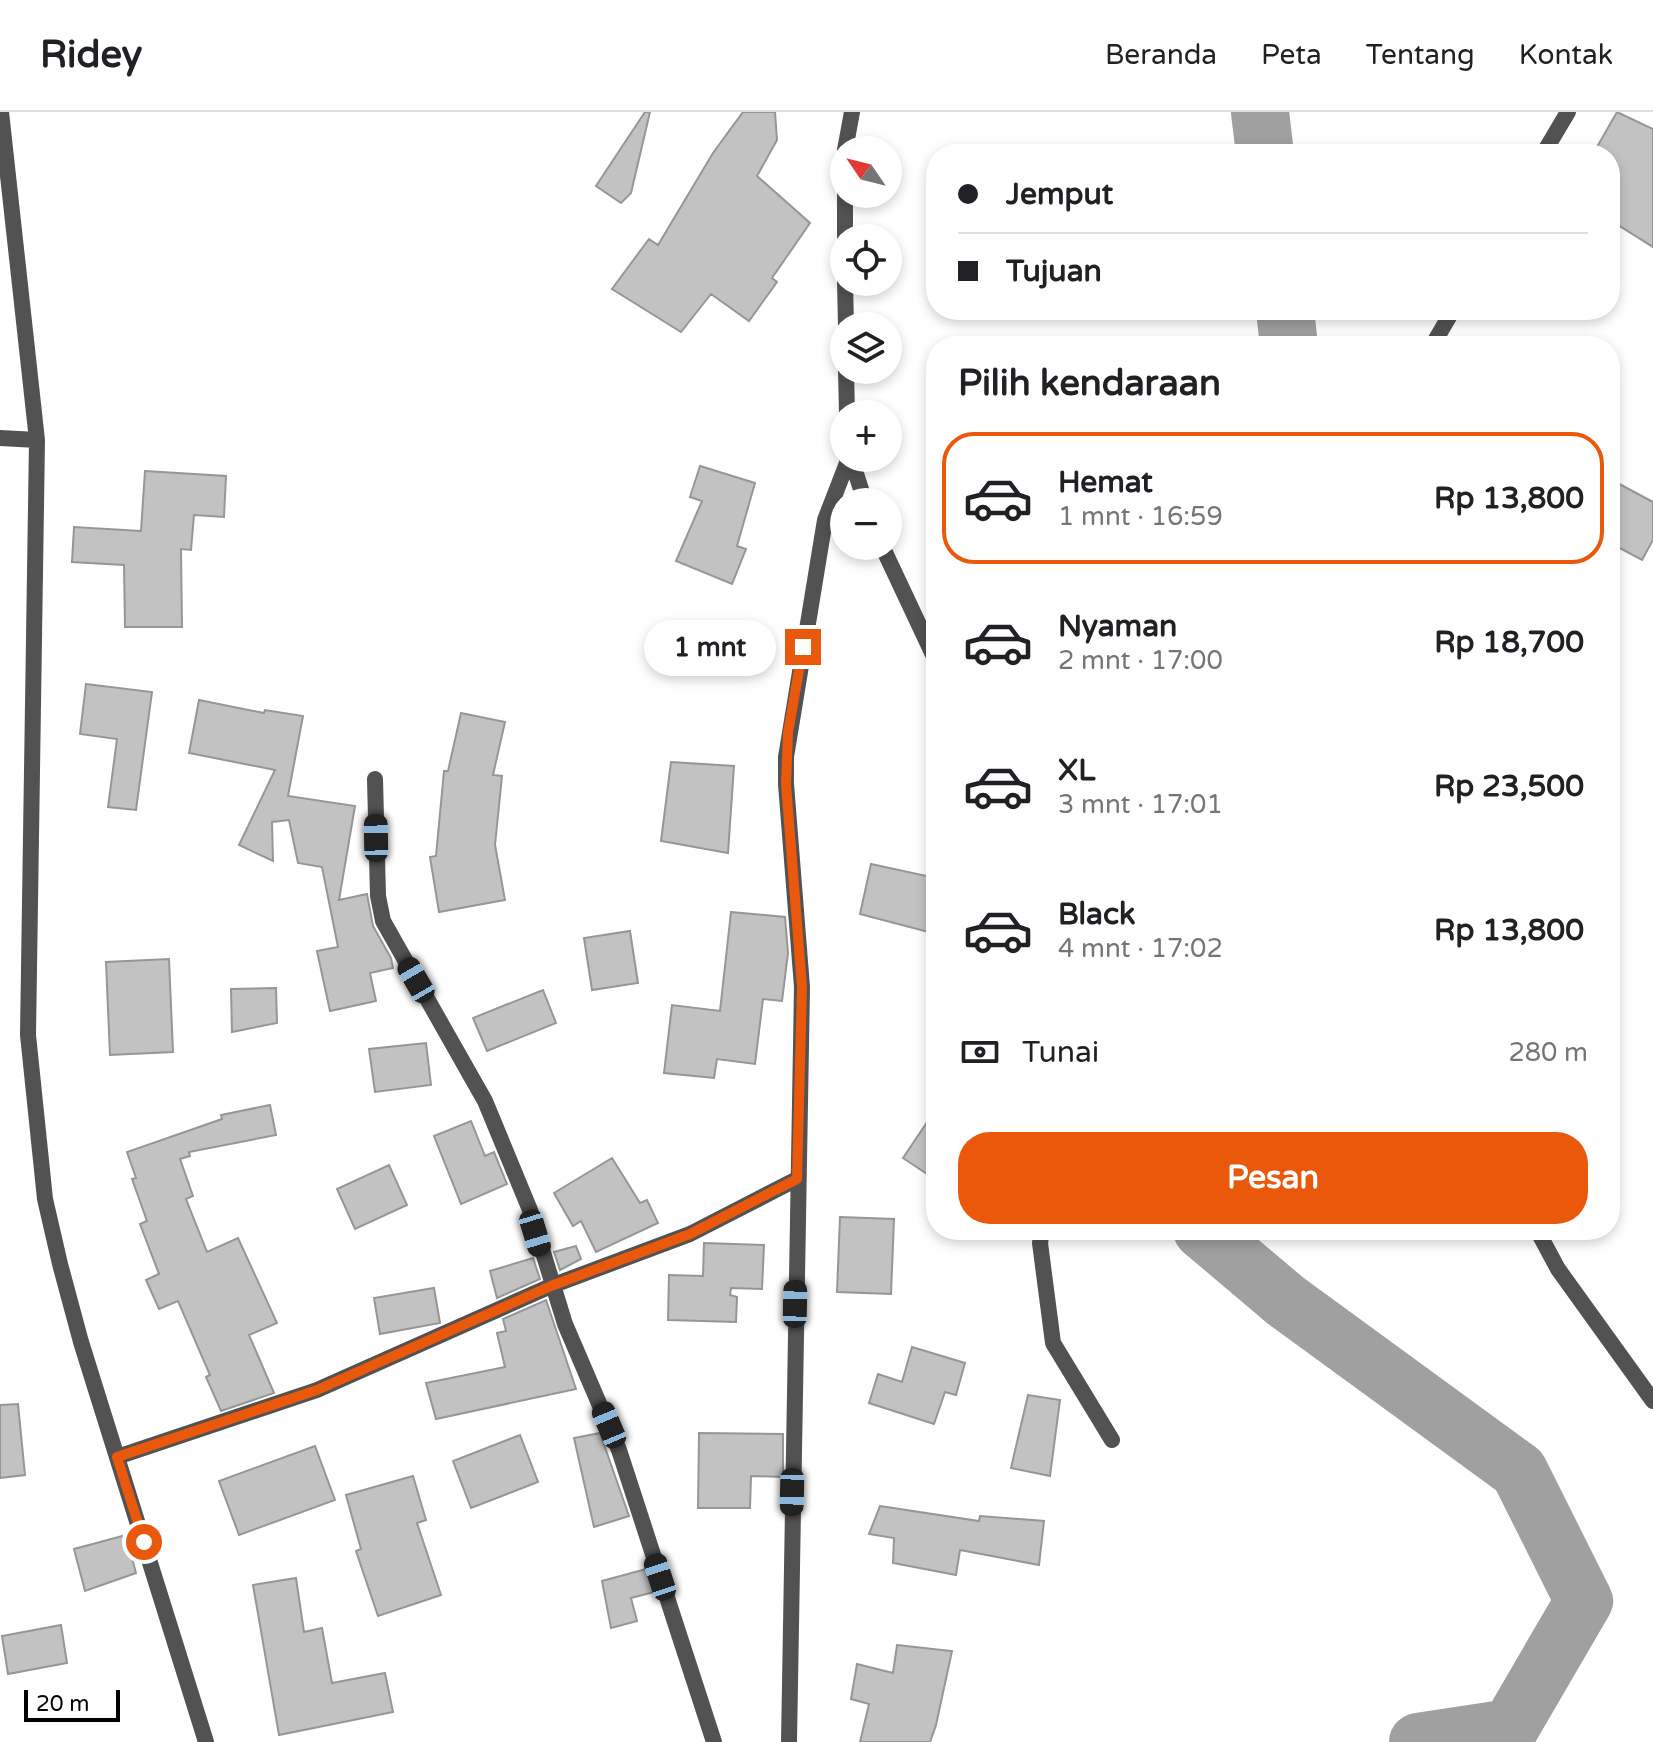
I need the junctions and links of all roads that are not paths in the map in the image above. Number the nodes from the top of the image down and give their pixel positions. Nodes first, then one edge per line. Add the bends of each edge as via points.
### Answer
1 (1, 112) edge
2 (852, 112) edge
3 (1568, 112) edge
4 (848, 136) edge
5 (1549, 144) edge
6 (0, 438) edge
7 (37, 440) junction
8 (844, 472) edge
9 (889, 560) edge
10 (926, 640) edge
11 (375, 779) dead end
12 (797, 1179) junction
13 (1040, 1240) edge
14 (1542, 1240) edge
15 (551, 1286) junction
16 (1653, 1401) edge
17 (1112, 1440) dead end
18 (117, 1457) junction
19 (206, 1742) edge
20 (714, 1742) edge
21 (789, 1742) edge

1 - 7 street
2 - 4 street
3 - 5 street
6 - 7 street
7 - 18 street via 28,1035 45,1199
8 - 12 street via 825,520 786,757 802,987
9 - 10 street
11 - 15 street via 383,921 485,1101 530,1210
12 - 15 street via 690,1234
12 - 21 street
13 - 17 street via 1053,1343
14 - 16 street
15 - 18 street via 305,1395
15 - 20 street via 619,1450
18 - 19 street

